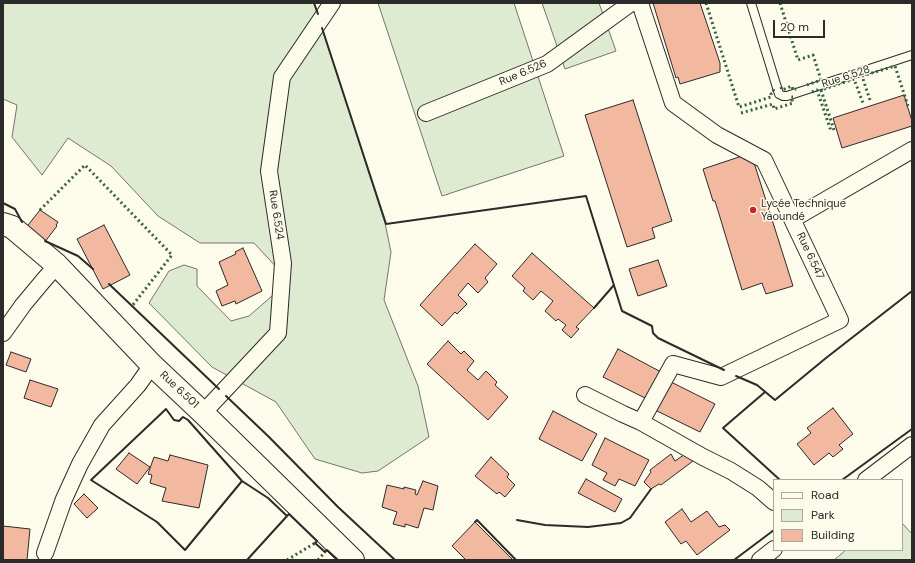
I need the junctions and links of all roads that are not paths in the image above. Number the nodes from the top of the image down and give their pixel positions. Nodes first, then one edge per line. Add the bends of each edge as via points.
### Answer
1 (332, 3) edge
2 (631, 3) edge
3 (640, 3) edge
4 (751, 3) edge
5 (912, 55) edge
6 (426, 113) dead end
7 (912, 150) edge
8 (793, 219) junction
9 (3, 224) edge
10 (57, 265) junction
11 (3, 334) edge
12 (152, 365) junction
13 (585, 395) dead end
14 (203, 413) junction
15 (641, 422) junction
16 (912, 445) edge
17 (867, 479) edge
18 (773, 501) edge
19 (773, 550) edge
20 (45, 553) dead end
21 (353, 560) edge
22 (760, 560) edge

1 - 14 street, Rue 6.524 via 282,78 269,171 283,263 278,333
2 - 6 street, Rue 6.526 via 547,64
3 - 8 street, Rue 6.547 via 673,103 717,135 764,160
4 - 5 lane, Rue 6.528 via 779,94 783,96
7 - 8 street
8 - 15 street, Rue 6.547 via 840,320 721,377 672,364
9 - 10 street, Rue 6.501 via 12,227
10 - 11 street via 23,305
10 - 12 street, Rue 6.501
12 - 14 street, Rue 6.501
12 - 20 street via 138,385 102,425 64,499
13 - 15 street
14 - 21 street, Rue 6.501
15 - 18 street via 731,471
16 - 17 street
19 - 22 street

